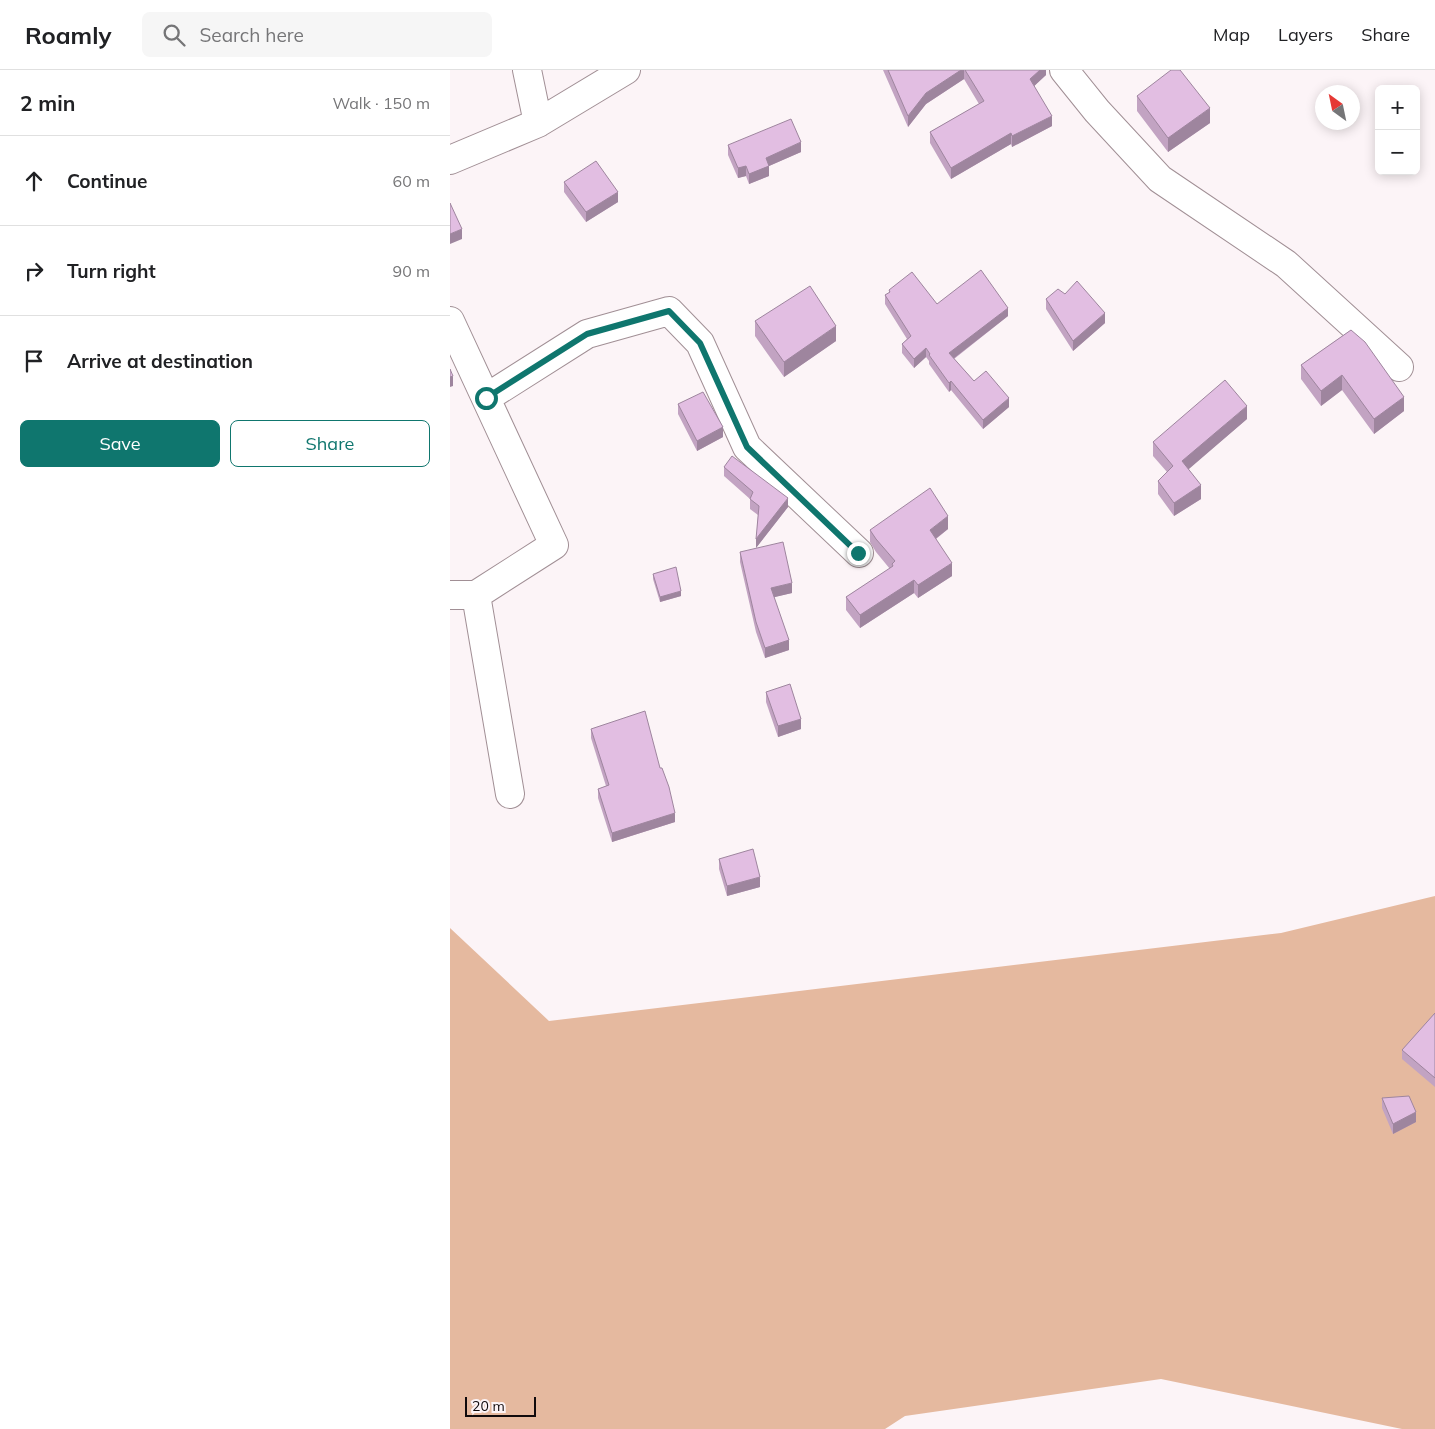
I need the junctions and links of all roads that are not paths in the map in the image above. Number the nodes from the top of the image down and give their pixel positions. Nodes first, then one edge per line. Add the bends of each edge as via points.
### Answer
1 (527, 70) edge
2 (626, 70) edge
3 (1064, 70) edge
4 (538, 123) junction
5 (450, 160) edge
6 (450, 321) edge
7 (1399, 367) dead end
8 (486, 398) junction
9 (858, 553) dead end
10 (463, 595) edge
11 (510, 794) dead end

1 - 4 street
2 - 4 street
3 - 7 street via 1160,179 1286,264
4 - 5 street
6 - 8 street
8 - 9 street via 587,334 669,311 700,343 747,447
8 - 10 street via 554,545
10 - 11 street

